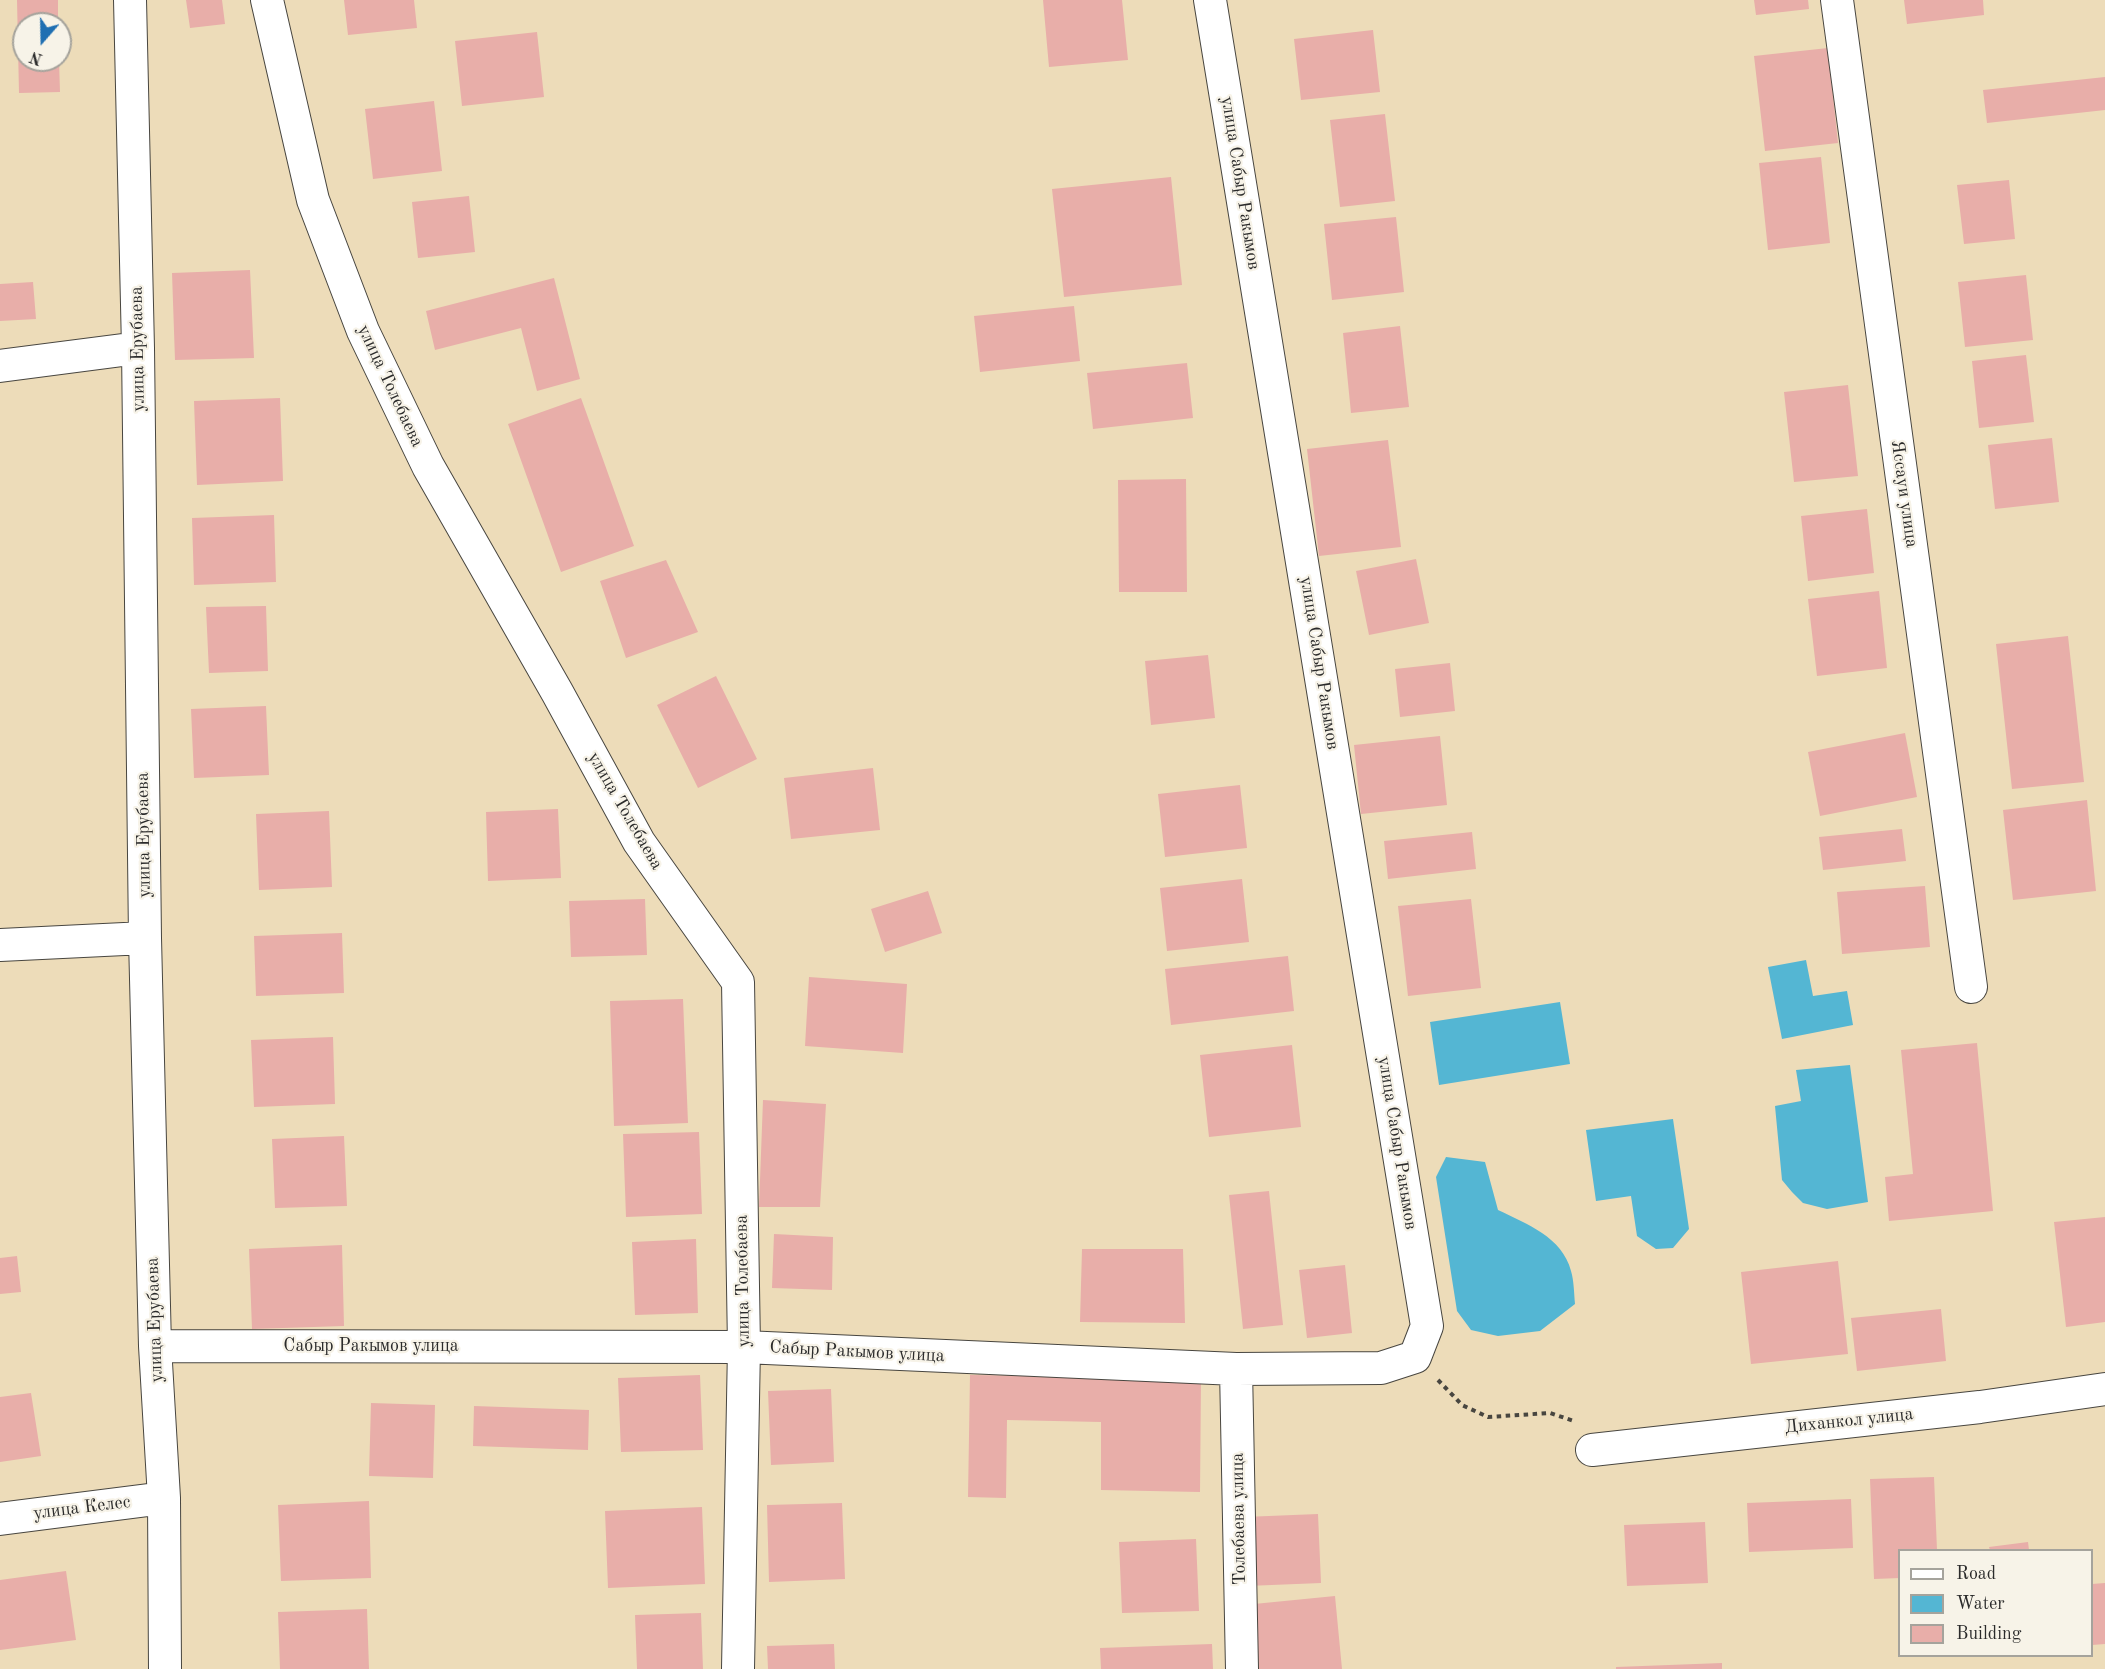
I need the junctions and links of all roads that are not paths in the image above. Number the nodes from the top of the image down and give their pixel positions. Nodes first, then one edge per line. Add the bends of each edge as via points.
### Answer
1 (130, 0) edge
2 (267, 0) edge
3 (1210, 0) edge
4 (1837, 0) edge
5 (138, 348) junction
6 (0, 366) edge
7 (145, 938) junction
8 (0, 945) edge
9 (1971, 987) dead end
10 (155, 1346) junction
11 (744, 1347) junction
12 (1415, 1357) joint
13 (1236, 1369) junction
14 (2105, 1389) edge
15 (1592, 1450) road end
16 (164, 1498) junction
17 (0, 1519) edge
18 (165, 1669) edge
19 (738, 1669) edge
20 (1242, 1669) edge

1 - 5 street, улица Ерубаева
2 - 11 street, улица Толебаева via 313,200 363,331 428,466 639,842 738,982
3 - 12 street, улица Сабыр Ракымов via 1427,1326
4 - 9 street, Яссауи улица
5 - 6 street
5 - 7 street, улица Ерубаева
7 - 8 street
7 - 10 street, улица Ерубаева
10 - 11 street, Сабыр Ракымов улица
10 - 16 street, улица Ерубаева
11 - 13 street, Сабыр Ракымов улица
11 - 19 street, улица Толебаева
12 - 13 street, Сабыр Ракымов улица via 1381,1368
13 - 20 street, Толебаева улица
14 - 15 street, Диханкол улица via 1980,1407
16 - 17 street, улица Келес
16 - 18 street, улица Ерубаева

